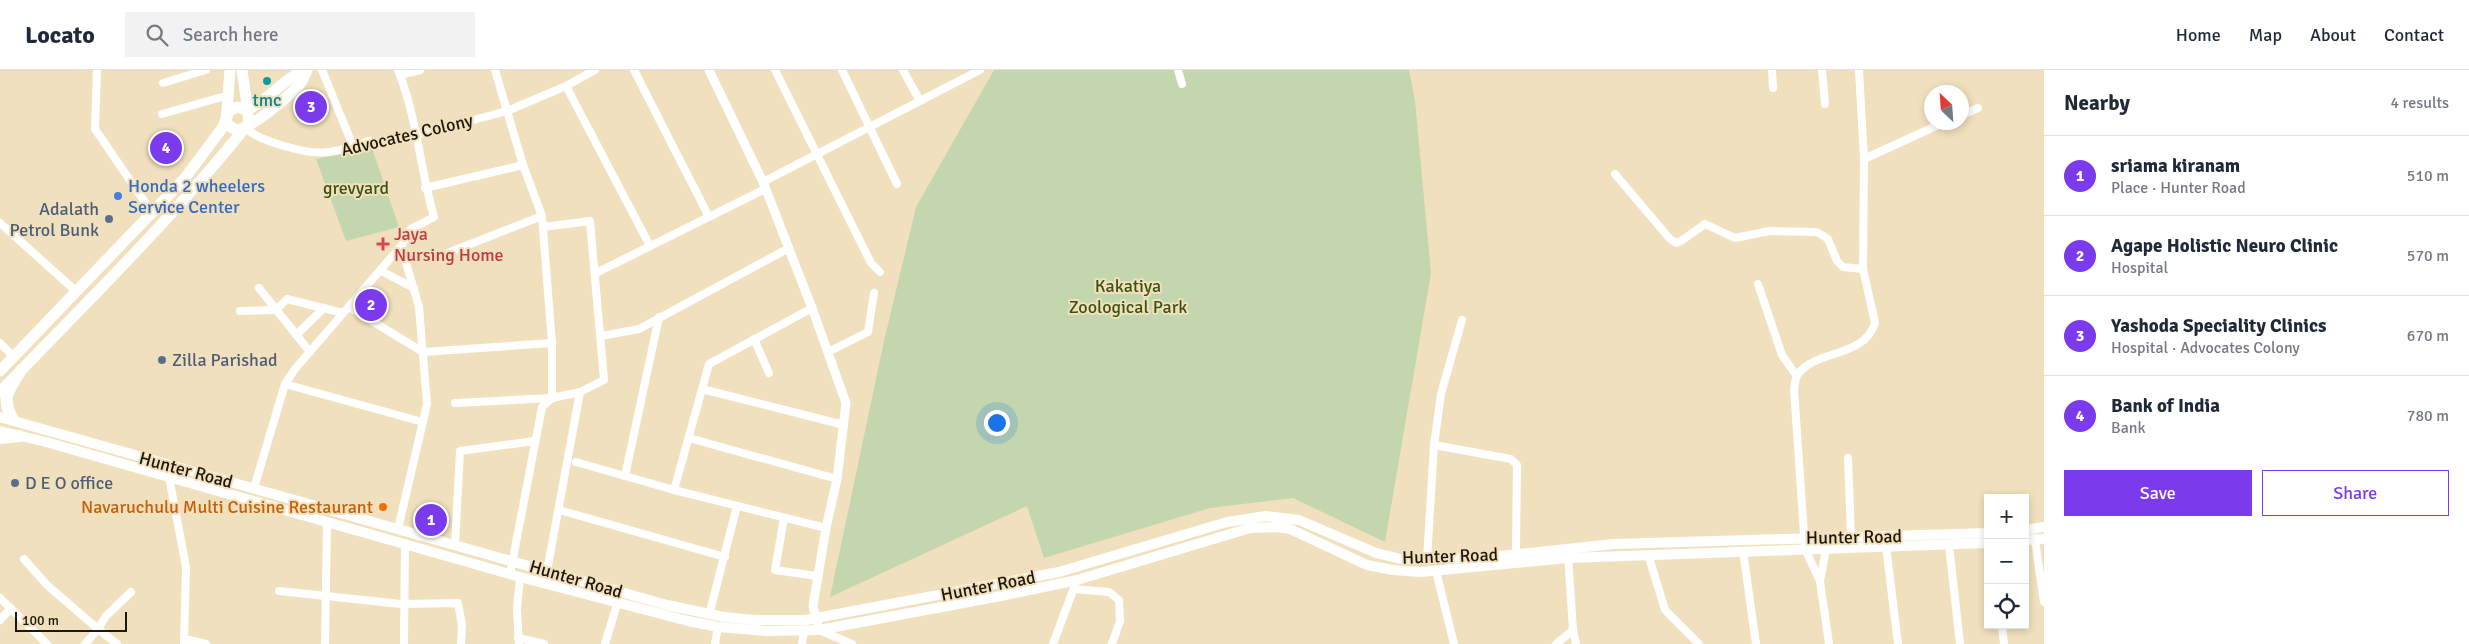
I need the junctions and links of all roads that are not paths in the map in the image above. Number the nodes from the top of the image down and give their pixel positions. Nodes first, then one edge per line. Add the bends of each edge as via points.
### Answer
1 (97, 70) edge
2 (206, 70) edge
3 (230, 70) edge
4 (242, 70) edge
5 (307, 70) edge
6 (322, 70) edge
7 (420, 70) edge
8 (495, 70) edge
9 (596, 70) edge
10 (634, 70) edge
11 (709, 70) edge
12 (775, 70) edge
13 (842, 70) edge
14 (903, 70) edge
15 (960, 70) edge
16 (980, 70) edge
17 (1178, 70) edge
18 (1772, 70) edge
19 (1822, 70) edge
20 (1859, 70) edge
21 (399, 72) edge
22 (964, 79) junction
23 (163, 83) dead end
24 (1182, 84) dead end
25 (566, 86) junction
26 (1773, 88) dead end
27 (229, 95) junction
28 (920, 101) junction
29 (1825, 104) dead end
30 (1978, 108) dead end
31 (246, 110) junction
32 (507, 111) junction
33 (1969, 112) edge
34 (162, 114) dead end
35 (226, 116) junction
36 (870, 126) junction
37 (245, 128) junction
38 (1928, 130) edge
39 (416, 135) junction
40 (353, 146) junction
41 (816, 155) junction
42 (1864, 159) junction
43 (523, 165) junction
44 (1615, 174) dead end
45 (898, 184) dead end
46 (764, 185) junction
47 (425, 188) junction
48 (152, 214) junction
49 (542, 216) junction
50 (709, 217) junction
51 (0, 223) edge
52 (543, 226) junction
53 (401, 246) junction
54 (650, 246) junction
55 (789, 248) junction
56 (450, 252) dead end
57 (1863, 268) junction
58 (381, 270) junction
59 (880, 272) dead end
60 (596, 274) junction
61 (1758, 284) dead end
62 (259, 288) dead end
63 (414, 288) junction
64 (77, 292) junction
65 (874, 293) dead end
66 (324, 308) junction
67 (812, 308) junction
68 (276, 310) junction
69 (346, 310) junction
70 (240, 311) dead end
71 (659, 317) junction
72 (1462, 320) dead end
73 (296, 335) junction
74 (601, 336) junction
75 (754, 339) junction
76 (552, 342) junction
77 (0, 343) edge
78 (310, 352) junction
79 (423, 352) junction
80 (828, 352) junction
81 (14, 357) junction
82 (21, 370) junction
83 (0, 371) edge
84 (769, 373) dead end
85 (1796, 375) junction
86 (285, 384) junction
87 (702, 389) junction
88 (0, 392) edge
89 (580, 392) junction
90 (552, 398) junction
91 (455, 403) dead end
92 (6, 418) edge
93 (423, 422) junction
94 (844, 425) junction
95 (0, 431) edge
96 (19, 436) junction
97 (0, 438) edge
98 (688, 438) junction
99 (535, 441) junction
100 (1434, 446) junction
101 (1848, 458) dead end
102 (576, 462) dead end
103 (625, 476) junction
104 (168, 477) junction
105 (837, 479) junction
106 (254, 488) junction
107 (674, 490) junction
108 (737, 506) junction
109 (559, 510) junction
110 (784, 518) junction
111 (327, 521) junction
112 (2044, 527) edge
113 (826, 528) junction
114 (398, 529) junction
115 (2029, 529) edge
116 (1984, 534) edge
117 (1851, 538) junction
118 (2035, 540) edge
119 (1946, 541) junction
120 (1827, 543) junction
121 (1984, 543) edge
122 (405, 544) junction
123 (1804, 544) junction
124 (454, 545) junction
125 (1886, 546) junction
126 (1743, 551) junction
127 (1516, 552) junction
128 (1568, 553) junction
129 (1125, 554) junction
130 (1648, 554) junction
131 (725, 558) junction
132 (24, 559) dead end
133 (1426, 560) junction
134 (512, 561) junction
135 (1129, 565) junction
136 (547, 571) junction
137 (1436, 571) junction
138 (510, 574) junction
139 (817, 576) junction
140 (520, 577) junction
141 (1820, 581) junction
142 (1075, 585) junction
143 (279, 591) dead end
144 (131, 592) dead end
145 (326, 597) junction
146 (612, 597) junction
147 (0, 598) edge
148 (2044, 602) edge
149 (404, 604) junction
150 (11, 608) junction
151 (708, 614) junction
152 (815, 618) junction
153 (0, 620) edge
154 (718, 627) junction
155 (98, 629) junction
156 (2002, 629) edge
157 (819, 630) junction
158 (1573, 630) junction
159 (804, 631) junction
160 (519, 641) edge
161 (185, 642) edge
162 (844, 642) edge
163 (45, 643) edge
164 (85, 644) edge
165 (117, 644) edge
166 (206, 644) edge
167 (325, 644) edge
168 (404, 644) edge
169 (461, 644) edge
170 (544, 644) edge
171 (605, 644) edge
172 (715, 644) edge
173 (802, 644) edge
174 (852, 644) edge
175 (1053, 644) edge
176 (1112, 644) edge
177 (1454, 644) edge
178 (1556, 644) edge
179 (1576, 644) edge
180 (1700, 644) edge
181 (1756, 644) edge
182 (1829, 644) edge
183 (1898, 644) edge
184 (1960, 644) edge
185 (2004, 644) edge

1 - 48 street via 95,129
2 - 23 street
3 - 27 main road
4 - 31 main road
5 - 31 main road via 294,74 258,105
5 - 37 main road via 302,83
6 - 40 street
7 - 21 street
8 - 32 street
9 - 25 street, Advocates Colony
10 - 50 street
11 - 46 street
12 - 41 street
13 - 36 street
14 - 28 street
15 - 22 street
16 - 22 street
17 - 24 street
18 - 26 street
19 - 29 street
20 - 42 street
21 - 39 street
22 - 28 street
25 - 32 street, Advocates Colony
25 - 54 street
27 - 34 street
27 - 35 main road
28 - 36 street
30 - 33 street
31 - 35 main road via 237,107
31 - 37 main road via 250,119
32 - 39 street, Advocates Colony
32 - 43 street
35 - 37 main road via 232,129
35 - 48 main road via 223,127 202,156
36 - 41 street
36 - 45 street
37 - 40 street, Advocates Colony via 260,138 308,154
37 - 82 main road via 162,225
38 - 42 street
39 - 40 street, Advocates Colony via 380,145 369,141
39 - 47 street
41 - 46 street
41 - 59 street via 871,262
42 - 57 street
43 - 47 street
43 - 49 street
44 - 57 street via 1676,243 1705,224 1735,238 1769,232 1817,232 1828,240 1843,267
46 - 50 street
46 - 55 street
47 - 53 street via 434,217 411,229
48 - 64 main road
49 - 52 street
49 - 56 street
50 - 54 street
51 - 64 street
52 - 60 street via 590,221
52 - 76 street
53 - 58 street
53 - 63 street
54 - 60 street
55 - 67 street
55 - 71 street
57 - 85 street via 1874,317 1873,329 1864,342 1806,367
58 - 63 street
58 - 69 street
60 - 74 street
61 - 85 street via 1782,355
62 - 68 street
63 - 79 street
64 - 81 main road
65 - 80 street via 868,332
66 - 68 street via 287,299
66 - 69 street
66 - 73 street
67 - 75 street
67 - 80 street
68 - 70 street
68 - 73 street
69 - 78 street
69 - 79 street
71 - 74 street via 639,329
71 - 103 street
72 - 100 street via 1442,394
73 - 78 street
74 - 89 street via 604,380
75 - 84 street
75 - 87 street via 709,364
76 - 79 street
76 - 90 street
77 - 81 street
78 - 86 street
79 - 93 street via 427,404
80 - 94 street via 846,403
81 - 83 main road
82 - 88 main road
82 - 92 highway via 6,395
85 - 123 street via 1794,389
86 - 93 street
86 - 106 street
87 - 94 street
87 - 98 street
89 - 90 street
89 - 109 street
90 - 91 street
90 - 99 street via 542,407
92 - 106 main road, Hunter Road
93 - 114 street
94 - 105 street
95 - 96 main road, Hunter Road
96 - 97 highway
96 - 104 main road, Hunter Road
98 - 105 street
98 - 107 street
99 - 124 street via 460,451
99 - 134 street
100 - 127 street via 1511,459 1517,465
100 - 133 street
101 - 117 street
102 - 103 street
103 - 107 street
104 - 111 main road, Hunter Road
104 - 161 street via 186,567
105 - 113 street
106 - 114 main road, Hunter Road
107 - 108 street
108 - 110 street
108 - 131 street
109 - 131 street
109 - 136 street
110 - 113 street
110 - 139 street via 775,570
111 - 122 main road, Hunter Road
111 - 145 street
112 - 115 main road
113 - 139 street
114 - 124 main road, Hunter Road
116 - 119 main road, Hunter Road
117 - 119 main road, Hunter Road
117 - 120 main road, Hunter Road
118 - 148 street
119 - 121 main road, Hunter Road
119 - 125 main road, Hunter Road
119 - 184 street
120 - 123 main road, Hunter Road
120 - 125 main road, Hunter Road
120 - 141 street
122 - 138 main road, Hunter Road
122 - 149 street
123 - 126 main road, Hunter Road
123 - 128 main road, Hunter Road via 1614,544
123 - 141 street
124 - 134 main road, Hunter Road
125 - 183 street
126 - 130 main road, Hunter Road
126 - 181 street
127 - 128 main road, Hunter Road
127 - 133 main road, Hunter Road via 1480,558
128 - 130 main road, Hunter Road
128 - 137 main road, Hunter Road
128 - 158 street
129 - 133 main road, Hunter Road via 1228,522 1266,516 1299,520 1388,557
129 - 135 main road
129 - 152 main road, Hunter Road via 1060,572
130 - 180 street via 1665,610
131 - 151 street
132 - 155 street via 47,585
134 - 136 main road, Hunter Road
134 - 138 street
135 - 137 main road, Hunter Road via 1250,528 1277,527 1302,532 1374,566
135 - 142 main road, Hunter Road
136 - 146 main road, Hunter Road
137 - 177 street
138 - 140 main road, Hunter Road
139 - 152 street via 813,606
140 - 146 main road, Hunter Road
140 - 160 street
141 - 182 street
142 - 157 main road, Hunter Road
142 - 175 street
142 - 176 street via 1109,592 1119,600 1120,621
143 - 145 street
144 - 155 street via 106,616
145 - 149 street
145 - 167 street
146 - 151 main road, Hunter Road
146 - 154 main road, Hunter Road
146 - 171 street
147 - 150 street
149 - 168 street
149 - 169 street via 458,603
150 - 153 street
150 - 163 street
151 - 152 main road, Hunter Road via 755,620
152 - 157 street
154 - 159 main road, Hunter Road
154 - 172 street
155 - 164 street
155 - 165 street
156 - 185 street
157 - 159 main road, Hunter Road
157 - 162 street
158 - 178 street
158 - 179 street
159 - 173 street
160 - 170 street
161 - 166 street
162 - 174 street

